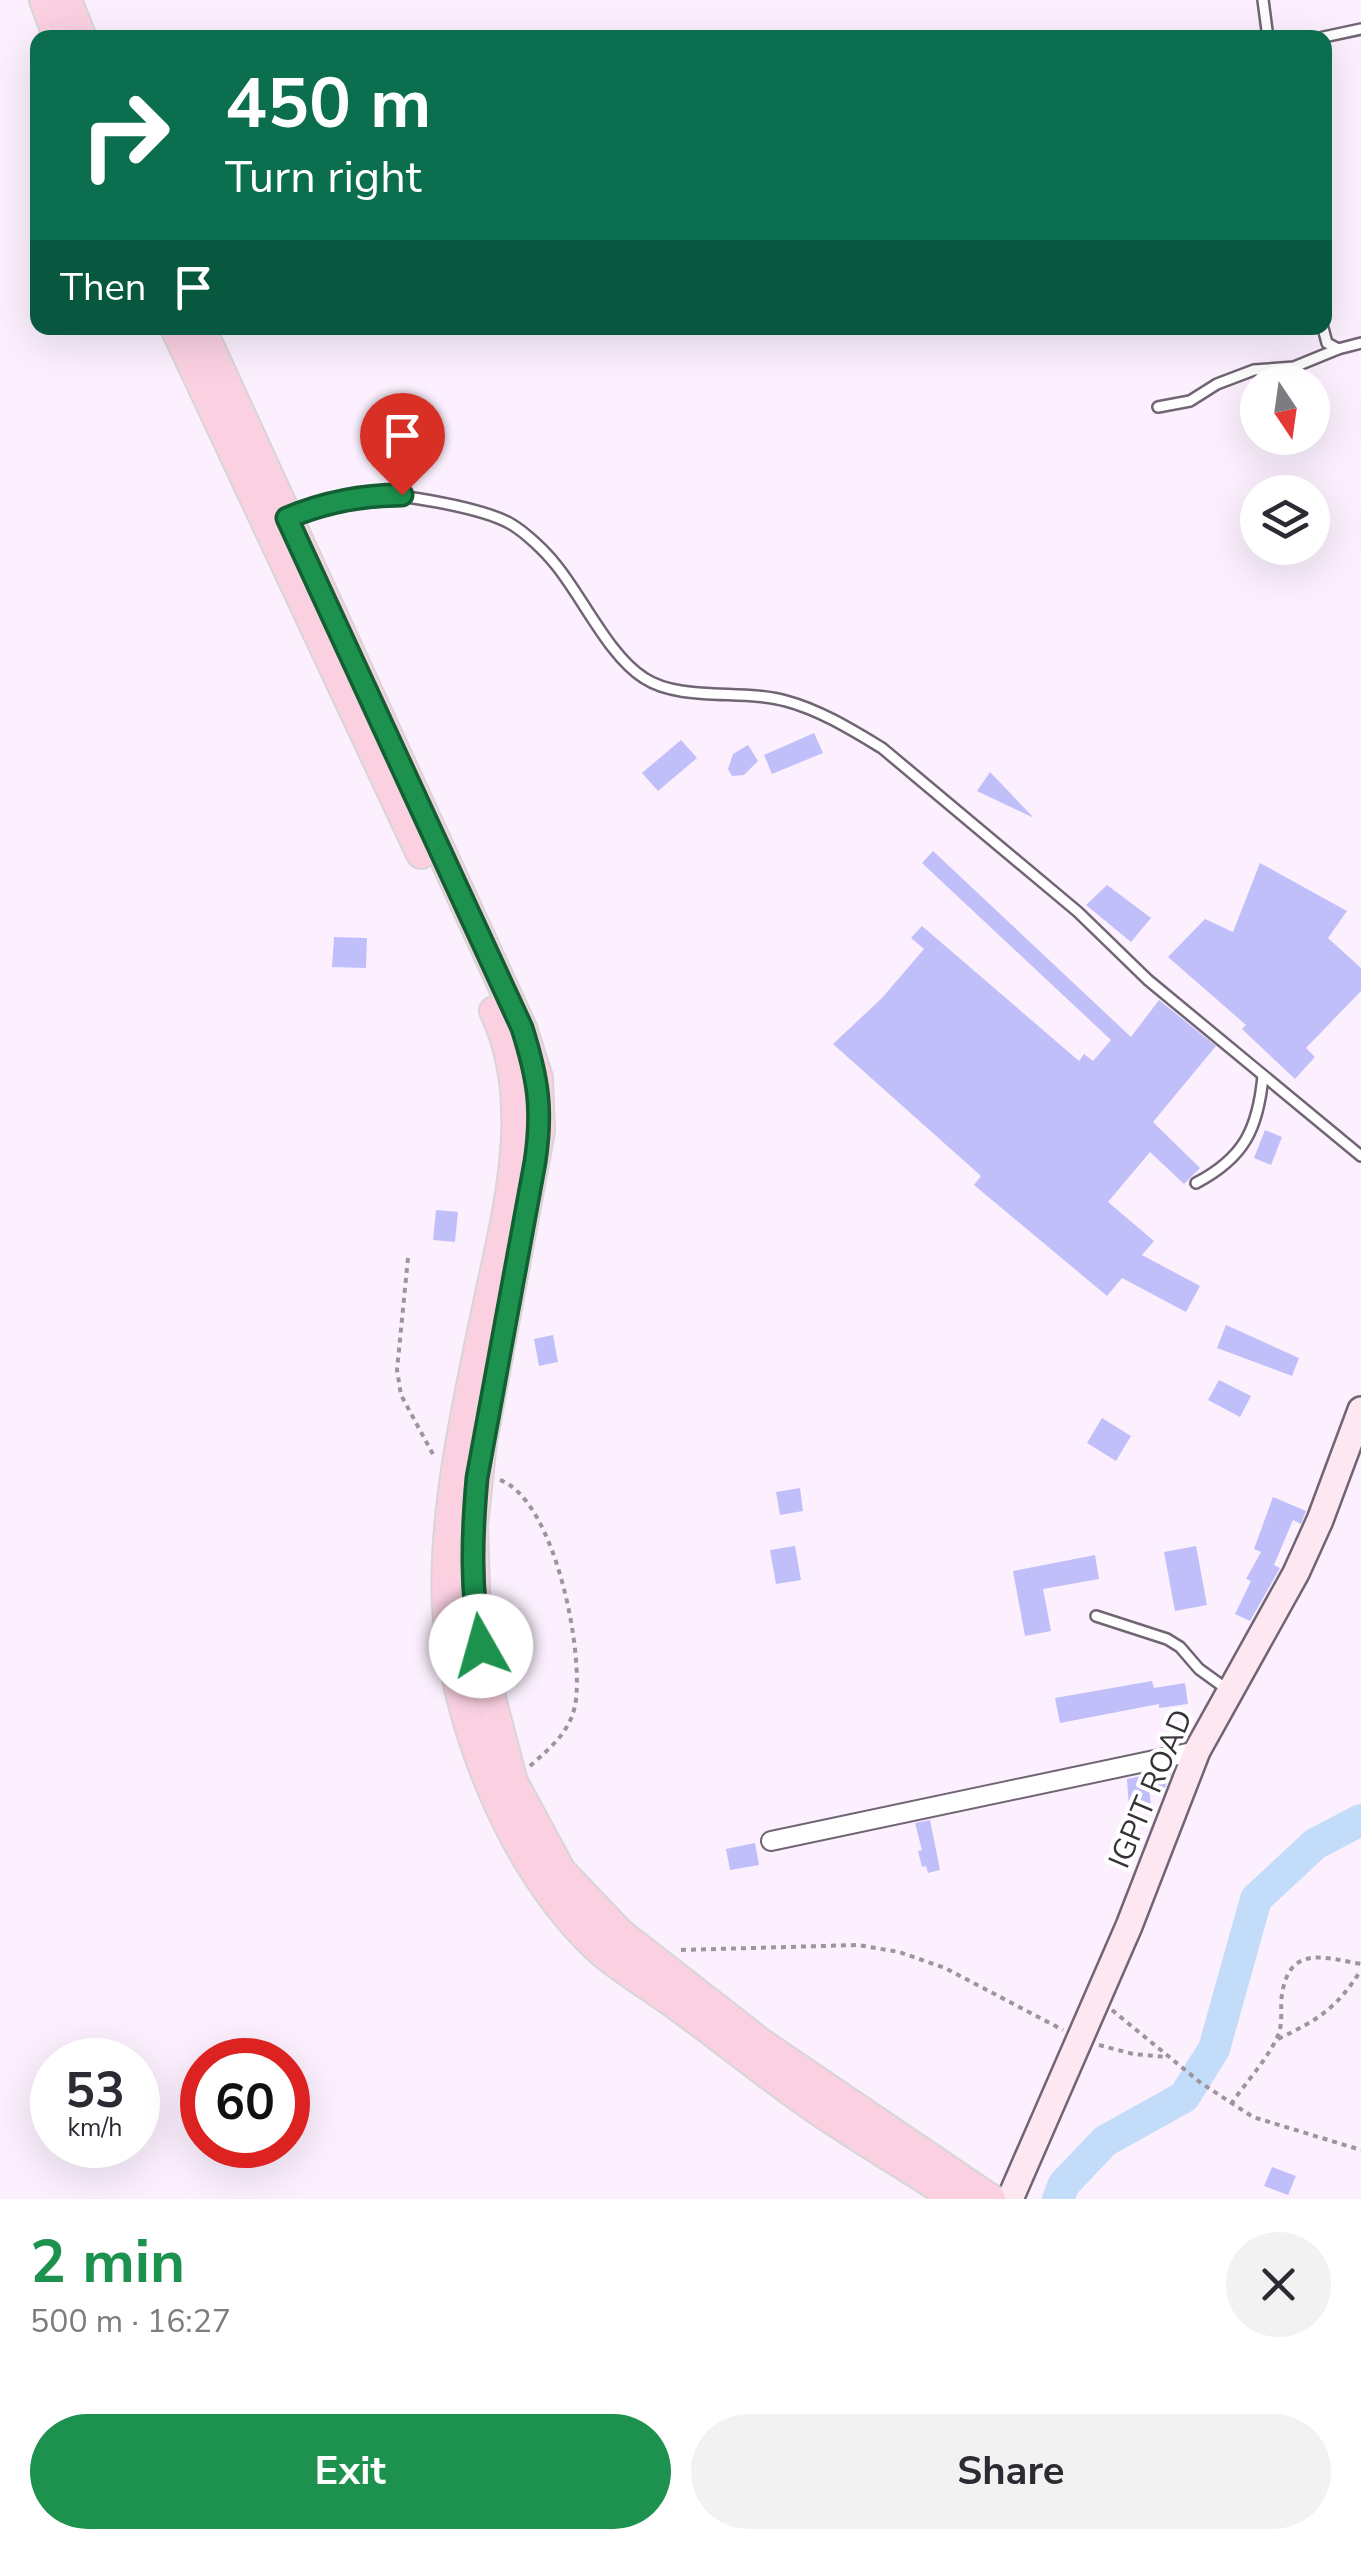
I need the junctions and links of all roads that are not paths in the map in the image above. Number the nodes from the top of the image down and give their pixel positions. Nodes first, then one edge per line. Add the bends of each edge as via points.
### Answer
1 (44, 0) edge
2 (67, 0) edge
3 (1263, 0) edge
4 (1361, 29) edge
5 (55, 30) edge
6 (79, 30) edge
7 (1267, 30) edge
8 (1332, 35) edge
9 (178, 335) edge
10 (204, 335) edge
11 (1325, 335) edge
12 (1361, 343) edge
13 (1338, 349) junction
14 (1158, 407) dead end
15 (287, 518) junction
16 (1264, 1076) junction
17 (1361, 1156) edge
18 (1196, 1183) dead end
19 (1361, 1410) edge
20 (467, 1478) junction
21 (1096, 1616) dead end
22 (1230, 1691) junction
23 (1198, 1751) junction
24 (771, 1840) dead end
25 (955, 2191) edge
26 (991, 2199) edge
27 (1010, 2199) edge

1 - 5 main road
2 - 6 main road
3 - 7 lane
4 - 8 lane
9 - 20 main road via 504,1032 514,1070 518,1140
10 - 15 main road
11 - 13 lane
12 - 13 lane
13 - 14 lane via 1294,366 1254,370 1190,401
15 - 16 lane via 338,500 402,495 510,524 554,561 621,659 646,680 677,690 786,701 882,748
15 - 20 main road via 522,1028 538,1078 535,1162
16 - 17 lane
16 - 18 lane via 1245,1145
19 - 22 street, IGPIT ROAD via 1296,1574
20 - 25 main road via 476,1618 492,1702 513,1782 561,1871 620,1933
20 - 25 main road via 447,1606 460,1694 495,1794 542,1886 600,1951 816,2110
21 - 22 lane via 1167,1639
22 - 23 street, IGPIT ROAD
23 - 24 street
23 - 27 street, IGPIT ROAD
25 - 26 main road

